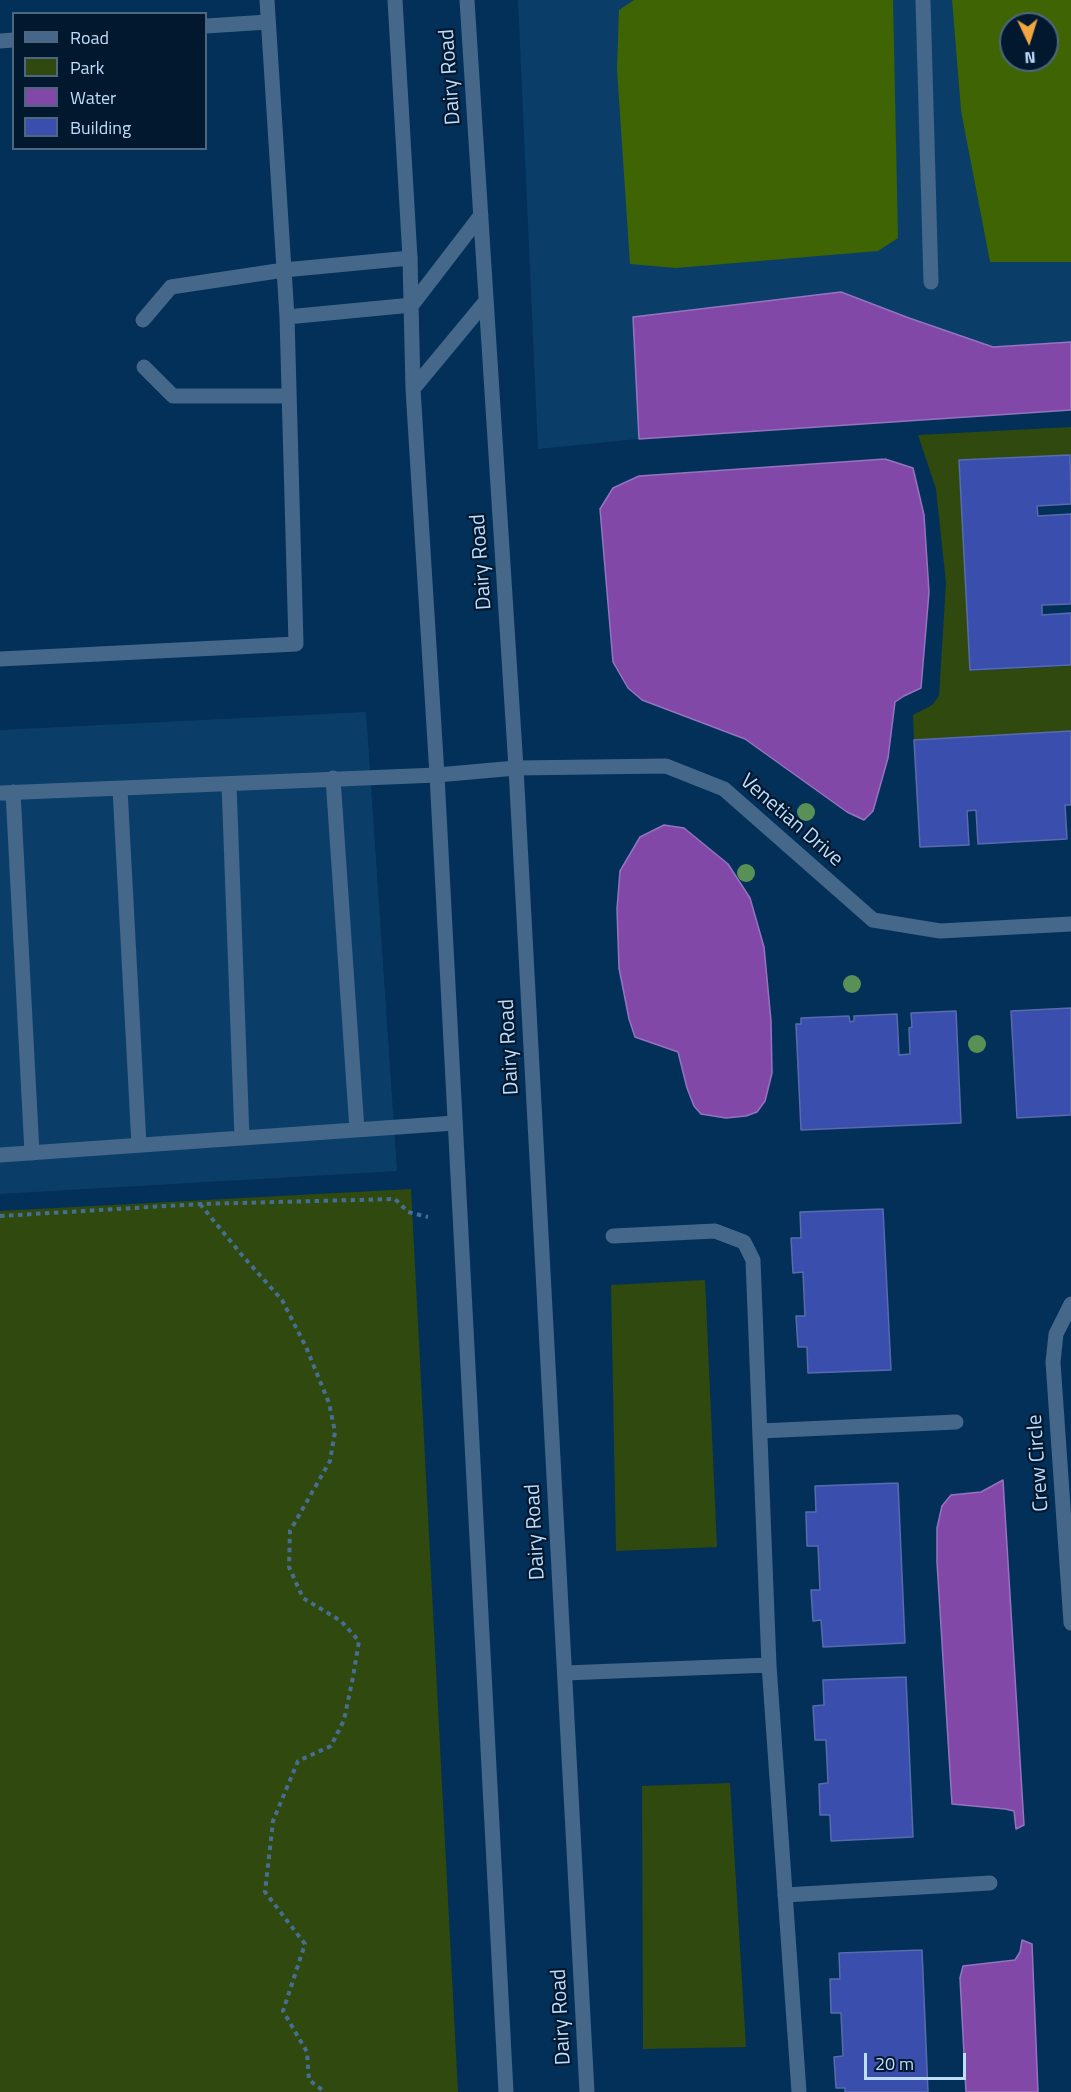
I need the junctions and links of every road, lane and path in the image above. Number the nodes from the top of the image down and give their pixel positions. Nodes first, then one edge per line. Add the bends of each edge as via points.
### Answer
1 (267, 0) edge
2 (395, 0) edge
3 (467, 0) edge
4 (923, 0) edge
5 (268, 22) junction
6 (207, 26) edge
7 (481, 215) junction
8 (410, 258) junction
9 (284, 270) junction
10 (931, 282) dead end
11 (486, 301) junction
12 (412, 305) junction
13 (287, 317) junction
14 (143, 320) dead end
15 (144, 367) dead end
16 (413, 389) junction
17 (289, 396) junction
18 (0, 658) edge
19 (516, 768) junction
20 (437, 775) junction
21 (333, 778) junction
22 (229, 784) junction
23 (120, 789) junction
24 (6, 793) edge
25 (1071, 924) edge
26 (455, 1123) junction
27 (357, 1130) junction
28 (242, 1138) junction
29 (139, 1145) junction
30 (32, 1153) junction
31 (0, 1155) edge
32 (200, 1204) junction
33 (0, 1216) edge
34 (428, 1217) dead end
35 (613, 1236) dead end
36 (1071, 1304) edge
37 (956, 1422) dead end
38 (760, 1431) junction
39 (1071, 1623) edge
40 (769, 1665) junction
41 (565, 1673) junction
42 (990, 1883) dead end
43 (785, 1895) junction
44 (325, 2092) edge
45 (506, 2092) edge
46 (587, 2092) edge
47 (799, 2092) edge

1 - 5 street
2 - 8 street
3 - 7 street, Dairy Road
4 - 10 street
5 - 6 street
5 - 9 street
7 - 11 street, Dairy Road
7 - 12 street
8 - 9 street
8 - 12 street
9 - 13 street
9 - 14 street via 171,287
11 - 16 street
11 - 19 street, Dairy Road
12 - 13 street
12 - 16 street
13 - 17 street
15 - 17 street via 173,396
16 - 20 street
17 - 18 street via 296,644
19 - 20 street, Venetian Drive
19 - 25 street, Venetian Drive via 666,766 724,789 873,920 940,931
19 - 41 street, Dairy Road
20 - 21 street, Venetian Drive
20 - 26 street
21 - 22 street, Venetian Drive
21 - 27 street
22 - 23 street, Venetian Drive
22 - 28 street
23 - 24 street, Venetian Drive
23 - 29 street
24 - 30 street
26 - 27 street
26 - 45 street
27 - 28 street
28 - 29 street
29 - 30 street
30 - 31 street
32 - 33 path
32 - 34 path via 395,1199 408,1212
32 - 44 path via 282,1300 329,1403 335,1432 330,1461 290,1531 289,1567 303,1598 341,1621 359,1641 344,1720 331,1746 298,1761 273,1821 265,1892 305,1944 283,2011 307,2052 309,2080
35 - 38 street via 715,1231 744,1242 753,1260
36 - 39 street, Crew Circle via 1056,1334 1053,1362
37 - 38 street
38 - 40 street
40 - 41 street
40 - 43 street
41 - 46 street, Dairy Road
42 - 43 street
43 - 47 street

